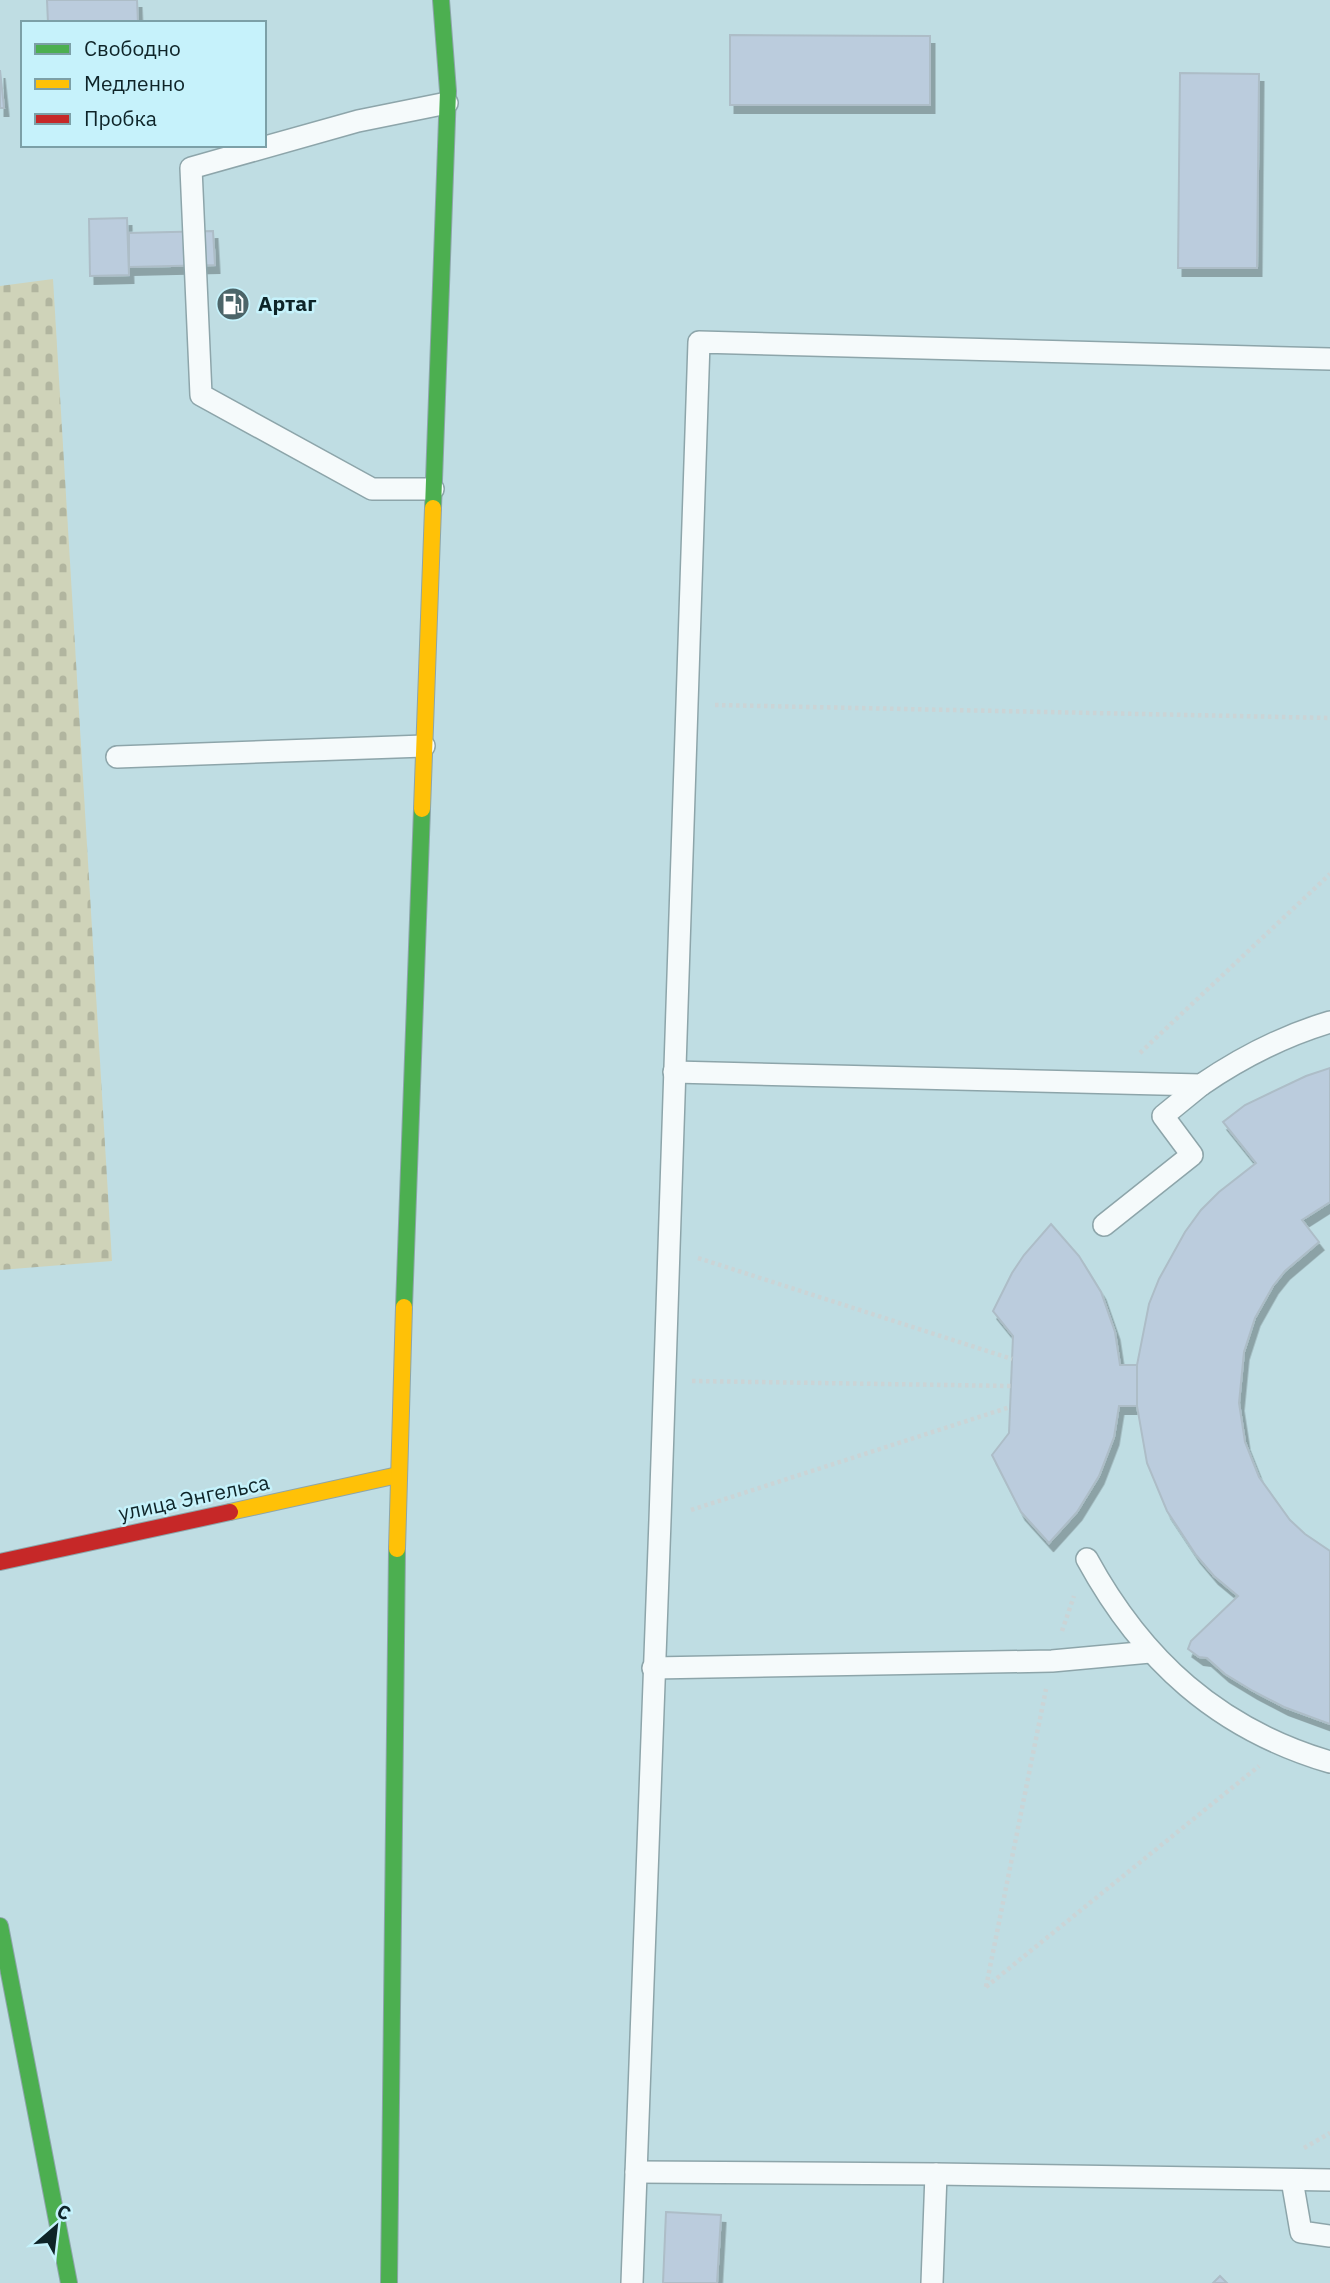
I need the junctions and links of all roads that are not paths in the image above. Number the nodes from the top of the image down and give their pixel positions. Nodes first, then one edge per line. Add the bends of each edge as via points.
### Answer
1 (441, 0) edge
2 (447, 103) junction
3 (266, 147) edge
4 (266, 147) edge
5 (1330, 359) edge
6 (433, 489) junction
7 (424, 746) junction
8 (117, 757) dead end
9 (1330, 1022) edge
10 (674, 1072) junction
11 (1136, 1083) junction
12 (1201, 1085) junction
13 (1163, 1116) junction
14 (1104, 1225) dead end
15 (398, 1475) junction
16 (1087, 1559) road end
17 (0, 1562) edge
18 (1150, 1652) junction
19 (653, 1668) junction
20 (1330, 1762) edge
21 (0, 1926) edge
22 (636, 2172) junction
23 (936, 2174) junction
24 (1292, 2180) junction
25 (1330, 2180) edge
26 (1330, 2236) edge
27 (69, 2283) edge
28 (389, 2283) edge
29 (632, 2283) edge
30 (932, 2283) edge

1 - 2 main road
2 - 3 lane
2 - 6 main road
4 - 6 lane via 191,168 201,395 372,489
5 - 10 lane via 699,342
6 - 7 main road
7 - 8 lane
7 - 15 main road
9 - 12 lane via 1265,1046
10 - 11 lane
10 - 19 lane
11 - 12 lane
11 - 13 lane
12 - 13 lane
13 - 14 lane via 1192,1155
15 - 17 main road, улица Энгельса
15 - 28 main road
16 - 18 lane via 1105,1592
18 - 19 lane via 1052,1661
18 - 20 lane via 1207,1703 1239,1723
19 - 22 lane
21 - 27 main road
22 - 23 lane
22 - 29 lane
23 - 24 lane
23 - 30 lane
24 - 25 lane
24 - 26 lane via 1301,2232

